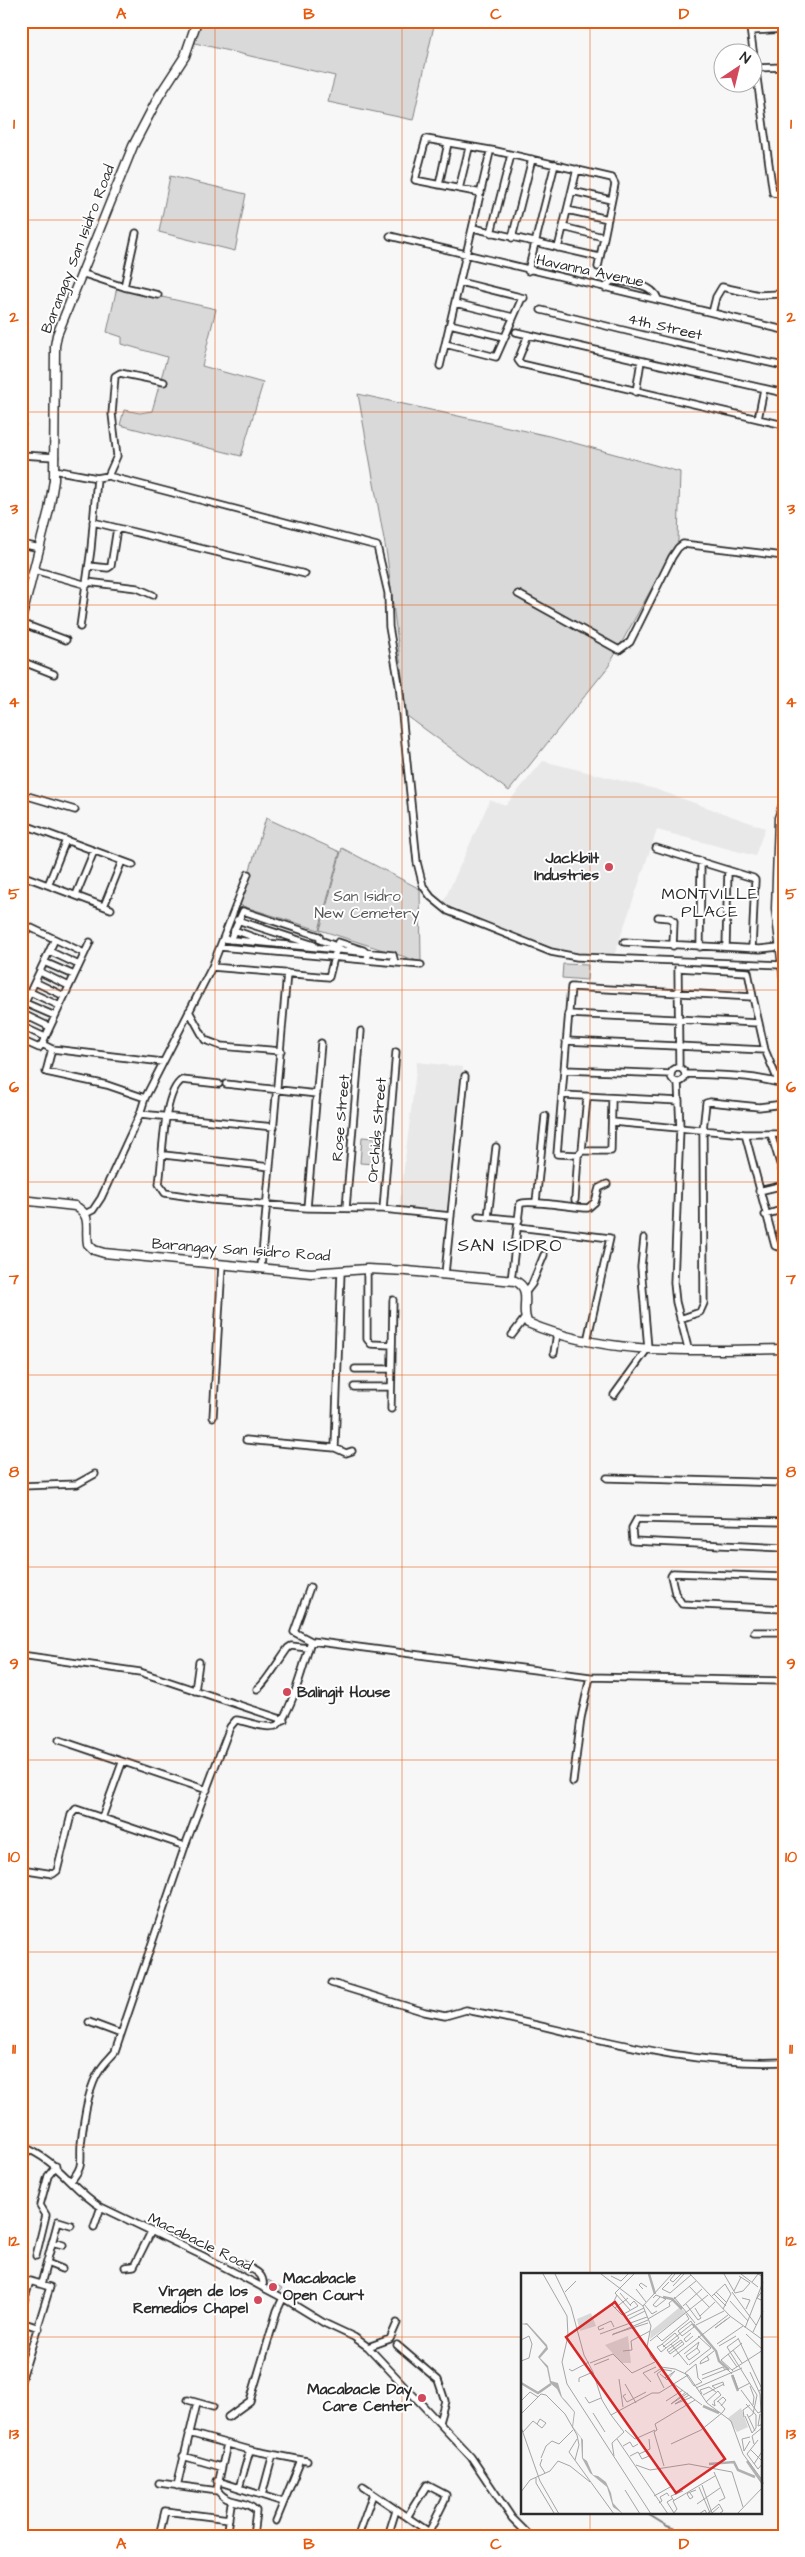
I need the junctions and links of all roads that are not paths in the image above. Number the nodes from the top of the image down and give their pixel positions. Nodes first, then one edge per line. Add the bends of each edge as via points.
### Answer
1 (197, 21) edge
2 (749, 21) edge
3 (784, 29) edge
4 (751, 31) junction
5 (752, 42) edge
6 (784, 66) edge
7 (762, 68) edge
8 (759, 92) edge
9 (448, 143) junction
10 (469, 148) junction
11 (490, 152) junction
12 (510, 155) junction
13 (532, 159) junction
14 (555, 164) junction
15 (577, 169) junction
16 (439, 185) junction
17 (460, 189) junction
18 (572, 191) junction
19 (481, 194) junction
20 (784, 196) edge
21 (611, 200) junction
22 (568, 210) junction
23 (608, 219) junction
24 (563, 227) junction
25 (473, 228) junction
26 (136, 233) dead end
27 (491, 233) junction
28 (390, 236) dead end
29 (603, 237) junction
30 (512, 238) junction
31 (535, 242) junction
32 (558, 248) junction
33 (466, 255) junction
34 (599, 257) junction
35 (598, 266) dead end
36 (528, 271) junction
37 (81, 273) junction
38 (460, 282) junction
39 (124, 287) junction
40 (605, 288) junction
41 (780, 294) dead end
42 (158, 295) dead end
43 (658, 299) junction
44 (455, 303) junction
45 (541, 310) dead end
46 (712, 313) junction
47 (513, 317) junction
48 (450, 324) junction
49 (784, 330) edge
50 (516, 332) dead end
51 (528, 335) junction
52 (504, 337) junction
53 (445, 344) junction
54 (641, 361) junction
55 (440, 366) dead end
56 (784, 366) edge
57 (22, 382) dead end
58 (164, 382) dead end
59 (764, 388) junction
60 (636, 392) junction
61 (22, 393) edge
62 (784, 393) edge
63 (758, 419) junction
64 (22, 424) edge
65 (784, 425) edge
66 (21, 455) edge
67 (55, 457) junction
68 (54, 470) junction
69 (108, 476) junction
70 (97, 478) junction
71 (93, 522) junction
72 (117, 528) junction
73 (21, 544) edge
74 (40, 548) junction
75 (784, 556) edge
76 (89, 566) junction
77 (34, 570) junction
78 (305, 574) dead end
79 (87, 584) junction
80 (518, 594) dead end
81 (153, 595) dead end
82 (24, 598) edge
83 (21, 621) edge
84 (80, 627) dead end
85 (66, 640) dead end
86 (21, 662) edge
87 (54, 674) dead end
88 (21, 794) edge
89 (784, 803) edge
90 (75, 810) dead end
91 (22, 824) edge
92 (66, 840) junction
93 (656, 848) dead end
94 (94, 851) junction
95 (122, 861) junction
96 (701, 861) junction
97 (133, 865) dead end
98 (728, 870) junction
99 (248, 874) dead end
100 (21, 875) edge
101 (48, 885) junction
102 (76, 896) junction
103 (104, 906) junction
104 (111, 908) dead end
105 (658, 917) dead end
106 (237, 920) junction
107 (21, 923) edge
108 (287, 925) junction
109 (28, 926) junction
110 (234, 930) junction
111 (301, 930) junction
112 (283, 936) junction
113 (22, 939) edge
114 (55, 939) junction
115 (223, 939) junction
116 (230, 940) junction
117 (242, 941) junction
118 (90, 942) dead end
119 (624, 942) dead end
120 (279, 944) junction
121 (299, 944) junction
122 (271, 946) junction
123 (673, 946) junction
124 (220, 947) junction
125 (700, 947) junction
126 (779, 947) junction
127 (242, 948) junction
128 (336, 948) junction
129 (726, 948) junction
130 (752, 949) junction
131 (49, 951) junction
132 (84, 952) junction
133 (300, 954) junction
134 (368, 954) junction
135 (334, 957) junction
136 (367, 960) junction
137 (44, 962) junction
138 (394, 963) junction
139 (79, 965) junction
140 (421, 965) dead end
141 (782, 965) junction
142 (212, 967) junction
143 (40, 972) junction
144 (287, 973) junction
145 (74, 975) junction
146 (784, 976) edge
147 (35, 982) junction
148 (69, 986) junction
149 (30, 992) junction
150 (678, 994) junction
151 (64, 996) junction
152 (753, 997) junction
153 (25, 1003) junction
154 (60, 1006) junction
155 (189, 1011) junction
156 (21, 1012) edge
157 (568, 1014) junction
158 (55, 1016) junction
159 (678, 1019) junction
160 (758, 1023) junction
161 (21, 1026) edge
162 (50, 1027) junction
163 (361, 1030) dead end
164 (45, 1037) junction
165 (21, 1040) edge
166 (566, 1041) junction
167 (321, 1043) dead end
168 (42, 1044) junction
169 (679, 1046) junction
170 (52, 1049) junction
171 (281, 1050) junction
172 (765, 1050) junction
173 (396, 1052) dead end
174 (163, 1062) junction
175 (679, 1067) junction
176 (566, 1070) junction
177 (671, 1074) junction
178 (686, 1074) junction
179 (465, 1076) dead end
180 (678, 1082) junction
181 (779, 1083) junction
182 (219, 1084) dead end
183 (226, 1084) dead end
184 (277, 1089) junction
185 (784, 1090) edge
186 (317, 1094) junction
187 (563, 1095) junction
188 (586, 1097) junction
189 (145, 1098) junction
190 (612, 1098) junction
191 (679, 1101) junction
192 (784, 1104) edge
193 (140, 1114) junction
194 (545, 1116) dead end
195 (166, 1117) junction
196 (612, 1122) junction
197 (274, 1127) junction
198 (680, 1128) junction
199 (703, 1130) junction
200 (745, 1134) junction
201 (771, 1134) junction
202 (784, 1134) edge
203 (496, 1147) dead end
204 (580, 1153) junction
205 (164, 1155) junction
206 (270, 1167) junction
207 (784, 1177) edge
208 (607, 1184) dead end
209 (784, 1185) edge
210 (759, 1191) junction
211 (21, 1200) edge
212 (575, 1200) dead end
213 (536, 1202) junction
214 (266, 1204) junction
215 (307, 1208) junction
216 (346, 1208) junction
217 (383, 1209) junction
218 (784, 1209) edge
219 (85, 1214) junction
220 (765, 1215) junction
221 (451, 1216) junction
222 (478, 1216) dead end
223 (488, 1217) junction
224 (518, 1224) junction
225 (644, 1238) dead end
226 (784, 1248) edge
227 (544, 1255) dead end
228 (222, 1265) junction
229 (261, 1267) junction
230 (367, 1269) junction
231 (342, 1271) junction
232 (446, 1274) junction
233 (512, 1280) junction
234 (525, 1293) junction
235 (393, 1300) dead end
236 (525, 1318) junction
237 (680, 1319) junction
238 (557, 1333) junction
239 (512, 1336) dead end
240 (587, 1341) junction
241 (392, 1344) junction
242 (648, 1348) junction
243 (688, 1348) junction
244 (784, 1349) edge
245 (554, 1353) dead end
246 (355, 1369) dead end
247 (391, 1369) junction
248 (354, 1387) dead end
249 (391, 1388) junction
250 (614, 1395) dead end
251 (391, 1409) dead end
252 (213, 1417) dead end
253 (246, 1440) dead end
254 (335, 1448) junction
255 (352, 1452) dead end
256 (95, 1474) dead end
257 (607, 1478) dead end
258 (784, 1483) edge
259 (21, 1486) edge
260 (784, 1522) edge
261 (784, 1548) edge
262 (784, 1578) edge
263 (310, 1587) dead end
264 (784, 1609) edge
265 (754, 1632) dead end
266 (784, 1632) edge
267 (311, 1641) junction
268 (308, 1648) junction
269 (21, 1655) edge
270 (200, 1662) dead end
271 (590, 1677) junction
272 (784, 1681) edge
273 (257, 1689) dead end
274 (195, 1691) junction
275 (284, 1720) junction
276 (59, 1740) dead end
277 (122, 1762) junction
278 (573, 1782) dead end
279 (207, 1790) junction
280 (102, 1818) junction
281 (185, 1846) junction
282 (21, 1869) edge
283 (331, 1983) dead end
284 (89, 2022) dead end
285 (121, 2034) junction
286 (784, 2062) edge
287 (21, 2146) edge
288 (56, 2166) junction
289 (71, 2181) junction
290 (101, 2207) junction
291 (71, 2225) dead end
292 (94, 2227) dead end
293 (151, 2232) junction
294 (52, 2242) junction
295 (63, 2245) dead end
296 (36, 2256) dead end
297 (47, 2262) junction
298 (241, 2264) dead end
299 (125, 2267) dead end
300 (62, 2269) dead end
301 (41, 2284) junction
302 (24, 2288) edge
303 (263, 2288) junction
304 (283, 2298) junction
305 (21, 2311) edge
306 (21, 2322) edge
307 (397, 2323) dead end
308 (39, 2328) junction
309 (397, 2345) dead end
310 (368, 2347) junction
311 (21, 2380) edge
312 (188, 2400) dead end
313 (197, 2403) junction
314 (212, 2407) dead end
315 (228, 2417) dead end
316 (439, 2422) junction
317 (189, 2433) junction
318 (227, 2444) junction
319 (250, 2450) junction
320 (273, 2454) junction
321 (183, 2456) junction
322 (221, 2467) junction
323 (217, 2481) junction
324 (159, 2483) dead end
325 (177, 2486) junction
326 (363, 2487) dead end
327 (240, 2488) junction
328 (218, 2491) junction
329 (372, 2494) junction
330 (262, 2495) junction
331 (283, 2502) junction
332 (231, 2504) dead end
333 (396, 2510) junction
334 (407, 2517) junction
335 (229, 2519) junction
336 (276, 2521) dead end
337 (428, 2534) edge
338 (159, 2536) edge
339 (226, 2536) edge
340 (253, 2536) edge
341 (358, 2536) edge
342 (388, 2536) edge
343 (530, 2536) edge

1 - 37 street, Barangay San Isidro Road via 185,56 159,96 133,146
2 - 4 street
3 - 4 street
4 - 5 street
6 - 7 street
8 - 20 street via 773,193
9 - 10 street
9 - 16 street
9 - 16 street via 426,139 415,180
10 - 11 street
10 - 17 street
11 - 12 street
11 - 19 street
12 - 13 street
12 - 27 street
13 - 14 street
13 - 30 street
14 - 15 street
14 - 31 street
15 - 18 street
15 - 21 street via 612,178 615,184
16 - 17 street
17 - 19 street
18 - 21 street
18 - 22 street
19 - 25 street
21 - 23 street
22 - 23 street
22 - 24 street
23 - 29 street
24 - 29 street
24 - 32 street
25 - 27 street
25 - 33 street
26 - 39 street
27 - 30 street
28 - 33 street, Havanna Avenue
29 - 34 street
30 - 31 street
31 - 32 street
31 - 36 street
32 - 34 street
33 - 36 street, Havanna Avenue
33 - 38 street
34 - 35 street
36 - 40 street, Havanna Avenue
37 - 39 street
37 - 67 street, Barangay San Isidro Road via 55,346
38 - 44 street
38 - 47 street via 523,298
39 - 42 street
40 - 43 street, Havanna Avenue
40 - 43 street via 611,280 647,287
41 - 46 street via 759,295 722,287
43 - 46 street, Havanna Avenue
44 - 47 street
44 - 48 street
45 - 56 street, 4th Street
46 - 49 street, Havanna Avenue
47 - 52 street
48 - 52 street
48 - 53 street
50 - 51 street
51 - 54 street
51 - 60 street via 518,360 520,364
52 - 53 street via 496,357
53 - 55 street
54 - 59 street
54 - 60 street
57 - 61 street
58 - 69 street via 120,373 115,376 112,414 117,456
59 - 62 street
59 - 63 street
60 - 63 street
61 - 64 street
63 - 65 street
66 - 67 street
67 - 68 street, Barangay San Isidro Road
68 - 70 street
68 - 74 street, Barangay San Isidro Road
69 - 70 street
69 - 141 street via 377,546 388,593 389,627 399,684 419,874 423,886 441,906 551,952 577,957
70 - 71 street
71 - 72 street
71 - 76 street
72 - 76 street via 111,566
72 - 78 street
73 - 74 street
74 - 77 street, Barangay San Isidro Road
75 - 80 street via 683,544 672,557 630,642 619,650
76 - 79 street
77 - 79 street
77 - 82 street, Barangay San Isidro Road
79 - 81 street via 137,588
79 - 84 street
82 - 83 street, Barangay San Isidro Road
83 - 85 street
86 - 87 street
88 - 90 street
89 - 126 street via 779,818 776,880
91 - 92 street
92 - 94 street
92 - 101 street
93 - 96 street
94 - 95 street
94 - 102 street
95 - 97 street
95 - 103 street
96 - 98 street
96 - 125 street
98 - 129 street
98 - 130 street via 755,880
99 - 115 street
100 - 101 street
101 - 102 street
102 - 103 street
103 - 104 street
105 - 123 street via 674,921
106 - 108 street via 243,911
106 - 110 street
106 - 112 street
107 - 109 street
108 - 111 street
108 - 112 street
109 - 113 street
109 - 114 street
110 - 116 street
110 - 122 street
111 - 121 street
111 - 128 street
112 - 120 street
112 - 121 street
114 - 131 street
114 - 132 street
115 - 116 street
115 - 124 street
116 - 117 street
117 - 122 street
117 - 127 street
118 - 132 street
119 - 123 street
120 - 121 street
120 - 122 street
121 - 128 street
121 - 133 street
122 - 127 street
122 - 133 street
123 - 125 street
124 - 127 street
124 - 142 street
125 - 129 street
126 - 130 street
126 - 141 street
128 - 134 street via 338,942
128 - 135 street
129 - 130 street
131 - 137 street
131 - 139 street
132 - 139 street
133 - 135 street
134 - 136 street
134 - 138 street via 393,955
135 - 136 street
135 - 144 street via 329,977
136 - 138 street
137 - 143 street
137 - 145 street
138 - 140 street
139 - 145 street
141 - 146 street
142 - 144 street
142 - 155 street
143 - 147 street
143 - 148 street
144 - 171 street
145 - 148 street
147 - 149 street
147 - 151 street
148 - 151 street
149 - 153 street
149 - 154 street
150 - 152 street
150 - 152 street via 678,968 748,972
150 - 157 street via 571,987
150 - 159 street
151 - 154 street
152 - 160 street
153 - 156 street
153 - 158 street
154 - 158 street
155 - 171 street via 205,1040 221,1046
155 - 174 street
156 - 162 street
157 - 159 street
157 - 166 street
158 - 162 street
159 - 160 street
159 - 169 street
160 - 172 street
161 - 164 street
162 - 164 street
163 - 216 street, Rose Street
164 - 168 street
165 - 168 street via 39,1048
166 - 169 street
166 - 176 street
167 - 186 street
168 - 170 street
169 - 172 street
169 - 175 street
170 - 174 street
170 - 189 street via 46,1072 107,1085
171 - 184 street
172 - 181 street
173 - 217 street, Orchids Street
174 - 189 street
175 - 177 street
175 - 178 street
176 - 177 street
176 - 187 street
177 - 180 street via 672,1079
178 - 180 street via 683,1081
178 - 181 street via 736,1075
179 - 221 street
180 - 191 street
181 - 185 street
182 - 195 street via 182,1080 174,1087
183 - 184 street
184 - 186 street
184 - 197 street
186 - 215 street
187 - 188 street
187 - 204 street via 557,1154
188 - 190 street
188 - 204 street
189 - 193 street
190 - 191 street
190 - 196 street
191 - 198 street
192 - 199 street via 759,1107 706,1103
193 - 195 street
193 - 219 street via 101,1198 93,1210
194 - 213 street
195 - 197 street
195 - 205 street
196 - 198 street
196 - 204 street via 611,1151
197 - 206 street
198 - 199 street
198 - 237 street via 674,1283
199 - 200 street
199 - 237 street via 704,1303 700,1312
200 - 201 street
200 - 210 street
201 - 202 street
201 - 207 street
203 - 223 street
204 - 212 street
205 - 206 street
205 - 214 street via 159,1184 165,1193
206 - 214 street
208 - 213 street via 599,1188 595,1202 588,1208
209 - 210 street
210 - 220 street
211 - 219 street via 75,1206
213 - 224 street via 520,1204
214 - 215 street
214 - 229 street
215 - 216 street
216 - 217 street
217 - 221 street
218 - 220 street
219 - 228 street, Barangay San Isidro Road via 89,1226 88,1244 94,1250
220 - 226 street via 775,1246
221 - 232 street
222 - 223 street
223 - 224 street
224 - 233 street
224 - 240 street via 610,1238
225 - 242 street via 641,1267
227 - 234 street
228 - 229 street, Barangay San Isidro Road
228 - 252 street
229 - 231 street, Barangay San Isidro Road via 310,1272
230 - 231 street, Barangay San Isidro Road
230 - 232 street, Barangay San Isidro Road
230 - 241 street via 367,1339 372,1344
231 - 254 street
232 - 233 street, Barangay San Isidro Road
233 - 234 street via 522,1286
234 - 236 street
235 - 241 street
236 - 238 street via 528,1323
236 - 239 street
237 - 243 street
238 - 240 street
238 - 245 street
240 - 242 street
241 - 247 street
242 - 243 street
242 - 250 street
243 - 244 street
246 - 247 street
247 - 249 street
248 - 249 street
249 - 251 street
253 - 254 street
254 - 255 street
256 - 259 street via 77,1484
257 - 258 street
260 - 261 street via 637,1519 631,1533 633,1541
262 - 264 street via 673,1573 671,1576 674,1594 682,1604
263 - 267 street via 294,1632
265 - 266 street
267 - 268 street
267 - 271 street
268 - 273 street via 288,1648 264,1685
268 - 275 street
269 - 274 street via 135,1671
270 - 274 street
271 - 272 street
271 - 278 street
274 - 275 street
275 - 279 street via 273,1727 234,1721
276 - 277 street
277 - 279 street
277 - 280 street
279 - 281 street
280 - 281 street
280 - 282 street via 80,1809 73,1811 57,1871 53,1874
281 - 285 street
283 - 286 street via 445,2016 466,2010 648,2049 726,2060
284 - 285 street
285 - 289 street via 115,2052 99,2071 94,2083 82,2140 82,2166
287 - 288 street, Macabacle Road via 42,2155
288 - 289 street, Macabacle Road
288 - 296 street via 48,2176 40,2205 46,2215
289 - 290 street, Macabacle Road
290 - 292 street
290 - 293 street, Macabacle Road
291 - 294 street via 58,2221
293 - 299 street via 134,2266
293 - 303 street, Macabacle Road
294 - 295 street
294 - 297 street
297 - 300 street
297 - 301 street
298 - 303 street via 261,2274
301 - 302 street via 30,2281
301 - 308 street via 50,2287
302 - 305 street
303 - 304 street, Macabacle Road
304 - 310 street, Macabacle Road
304 - 315 street via 250,2401
306 - 308 street
307 - 310 street via 390,2339
308 - 311 street
309 - 316 street via 438,2380 445,2401
310 - 316 street, Macabacle Road
312 - 313 street
313 - 314 street
313 - 317 street
316 - 343 street, Macabacle Road via 471,2457 512,2518
317 - 318 street
317 - 321 street
318 - 319 street
318 - 322 street
319 - 320 street
319 - 327 street
320 - 330 street
320 - 331 street via 304,2461
321 - 322 street
321 - 325 street
322 - 323 street
323 - 327 street
323 - 328 street
324 - 325 street
325 - 328 street
326 - 329 street
327 - 330 street
328 - 340 street via 226,2500 252,2506 256,2511
329 - 333 street
329 - 341 street
330 - 331 street
331 - 336 street
332 - 335 street
333 - 334 street
333 - 342 street
334 - 337 street
334 - 337 street via 427,2485 443,2492 445,2500
335 - 338 street via 165,2511
335 - 339 street

